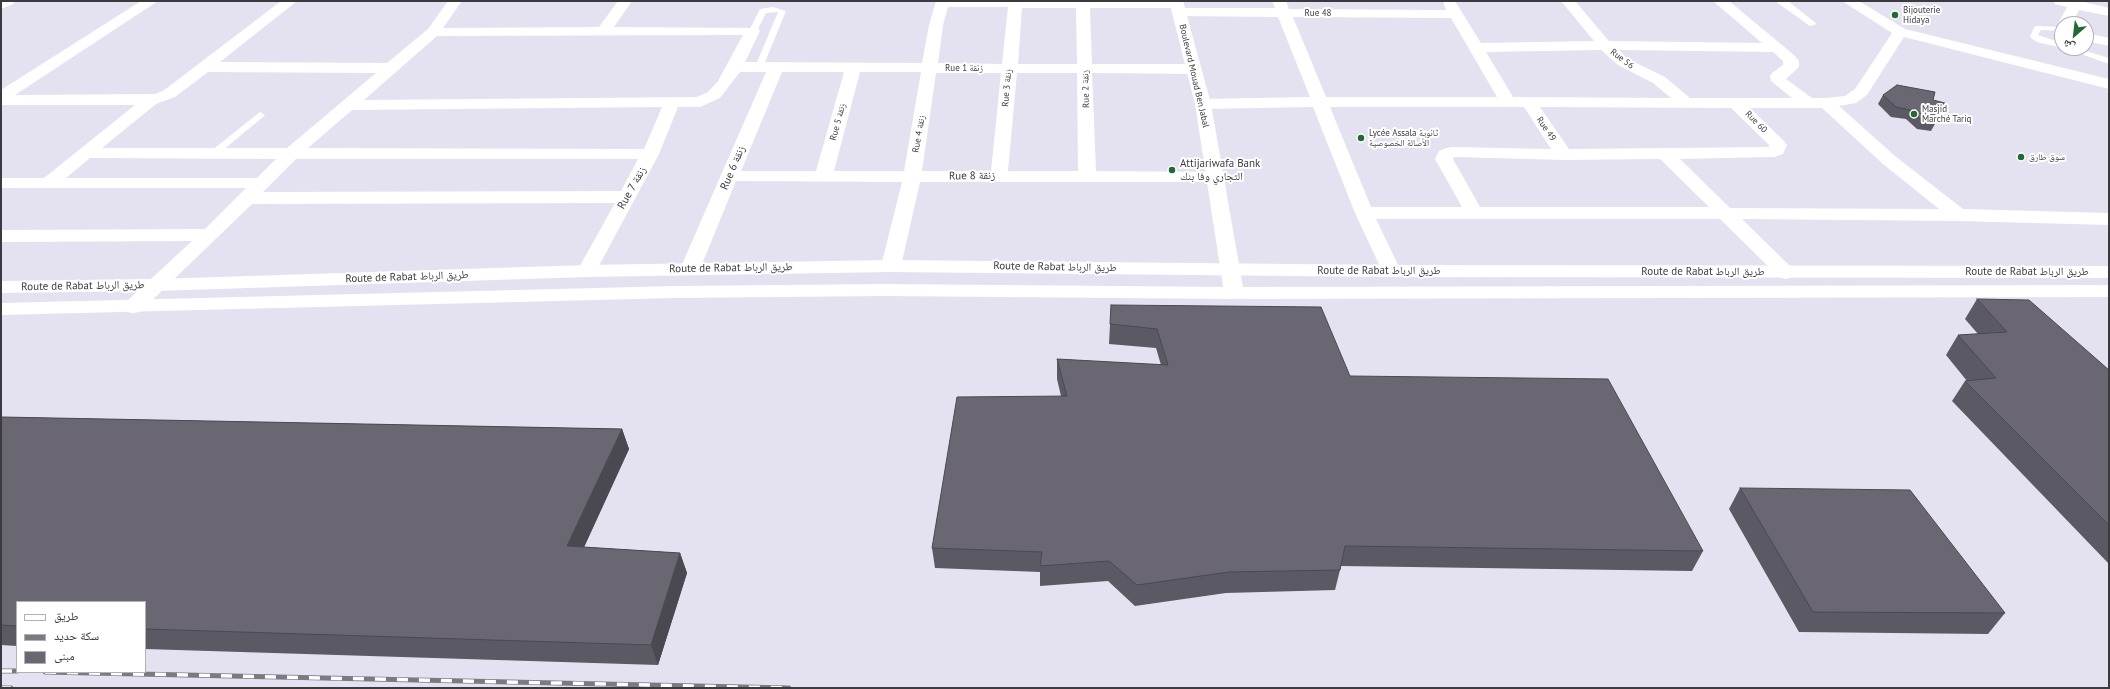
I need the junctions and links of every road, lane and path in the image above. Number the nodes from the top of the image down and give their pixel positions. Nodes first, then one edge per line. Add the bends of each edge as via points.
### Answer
1 (8, 1) edge
2 (151, 1) edge
3 (290, 1) edge
4 (455, 1) edge
5 (624, 1) edge
6 (1449, 1) edge
7 (1568, 1) edge
8 (1720, 1) edge
9 (1779, 1) edge
10 (1849, 1) edge
11 (2060, 1) edge
12 (943, 2) edge
13 (1016, 2) edge
14 (1083, 2) edge
15 (2075, 4) junction
16 (1, 5) edge
17 (774, 5) edge
18 (1177, 6) edge
19 (1281, 7) edge
20 (2109, 12) edge
21 (1456, 14) junction
22 (2069, 16) edge
23 (1813, 24) dead end
24 (2054, 29) edge
25 (753, 31) junction
26 (433, 32) junction
27 (603, 32) junction
28 (1900, 32) junction
29 (2094, 38) edge
30 (2109, 42) edge
31 (2054, 44) edge
32 (1605, 45) junction
33 (1477, 48) junction
34 (1776, 48) junction
35 (2093, 56) edge
36 (2109, 61) edge
37 (203, 67) junction
38 (735, 67) junction
39 (767, 67) junction
40 (390, 68) junction
41 (853, 68) junction
42 (931, 68) junction
43 (1009, 68) junction
44 (1086, 68) junction
45 (1194, 69) junction
46 (2109, 84) edge
47 (1, 99) edge
48 (151, 100) junction
49 (1320, 102) junction
50 (672, 103) junction
51 (1508, 103) junction
52 (1529, 103) junction
53 (1203, 104) junction
54 (1688, 104) junction
55 (1737, 104) junction
56 (1818, 104) junction
57 (346, 105) junction
58 (260, 115) dead end
59 (88, 153) junction
60 (214, 153) junction
61 (292, 153) junction
62 (650, 154) junction
63 (1665, 154) junction
64 (1564, 155) junction
65 (730, 176) junction
66 (999, 176) junction
67 (1088, 176) junction
68 (823, 177) junction
69 (912, 177) junction
70 (1214, 177) junction
71 (1, 183) edge
72 (48, 183) junction
73 (263, 183) junction
74 (626, 197) junction
75 (247, 198) junction
76 (1364, 213) junction
77 (1475, 214) junction
78 (1727, 214) junction
79 (1958, 216) junction
80 (2109, 219) edge
81 (210, 235) junction
82 (1, 236) edge
83 (891, 266) junction
84 (690, 269) junction
85 (1231, 269) junction
86 (586, 271) junction
87 (1391, 271) junction
88 (2109, 272) edge
89 (1786, 273) junction
90 (156, 285) junction
91 (1, 286) edge
92 (2109, 291) edge
93 (1234, 293) junction
94 (132, 307) junction
95 (1, 309) edge

1 - 16 street
2 - 47 street
3 - 37 street
4 - 26 street
5 - 27 street
6 - 21 street
7 - 32 street, Rue 56
8 - 34 street
9 - 23 lane
10 - 28 street
11 - 15 street
12 - 13 street, Rue 48
12 - 42 street, Rue 4 زنقة via 936,25
13 - 14 street, Rue 48
13 - 43 street, Rue 3 زنقة
14 - 18 street, Rue 48
14 - 44 street, Rue 2 زنقة
15 - 20 street
15 - 22 street
17 - 25 lane via 761,13
17 - 39 lane via 782,13
18 - 19 street, Rue 48
18 - 45 street, Boulevard Mouad Ben Jabal
19 - 21 street, Rue 48
19 - 49 street
21 - 33 street
24 - 31 lane via 2038,28 2034,36
25 - 27 street
25 - 38 street
26 - 27 street
26 - 40 street
28 - 46 street
28 - 56 street via 1860,92 1850,100
29 - 30 street
32 - 33 street
32 - 34 street
32 - 54 street, Rue 56 via 1623,62 1659,80
33 - 51 street
34 - 56 street via 1791,60 1791,67 1778,76 1779,81
35 - 36 lane
37 - 40 street
37 - 48 street via 169,94
38 - 39 street, Rue 1 زنقة
38 - 50 street via 714,95 700,102
39 - 41 street, Rue 1 زنقة
39 - 65 street, Rue 6 زنقة
40 - 57 street
41 - 42 street, Rue 1 زنقة
41 - 68 street, Rue 5 زنقة
42 - 43 street, Rue 1 زنقة
42 - 69 street, Rue 4 زنقة
43 - 44 street, Rue 1 زنقة
43 - 66 street, Rue 3 زنقة
44 - 45 street, Rue 1 زنقة
44 - 67 street, Rue 2 زنقة
45 - 53 street, Boulevard Mouad Ben Jabal
47 - 48 street
48 - 59 street
49 - 51 street
49 - 53 street
49 - 76 street
50 - 57 street
50 - 62 street, Rue 7 زنقة
51 - 52 street
52 - 54 street
52 - 64 street, Rue 49
53 - 70 street, Boulevard Mouad Ben Jabal
54 - 55 street
55 - 56 street
55 - 63 street, Rue 60 via 1775,141 1778,148 1774,152
56 - 79 street
57 - 61 street
58 - 60 lane
59 - 60 street
59 - 72 street
60 - 61 street
61 - 62 street
61 - 73 street
62 - 74 street, Rue 7 زنقة
63 - 64 street
63 - 78 street
64 - 77 street via 1452,152 1445,155 1444,159
65 - 68 street, Rue 8 زنقة
65 - 84 street, Rue 6 زنقة
66 - 67 street, Rue 8 زنقة
66 - 69 street, Rue 8 زنقة
67 - 70 street, Rue 8 زنقة
68 - 69 street, Rue 8 زنقة
69 - 83 street, Rue 4 زنقة
70 - 85 street, Boulevard Mouad Ben Jabal
71 - 72 street
72 - 73 street
73 - 75 street
74 - 75 street
74 - 86 street, Rue 7 زنقة
75 - 81 street
76 - 77 street
76 - 87 street
77 - 78 street
78 - 79 street
78 - 89 street
79 - 80 street
81 - 82 street
81 - 90 street
83 - 84 street, Route de Rabat طريق الرباط
83 - 85 street, Route de Rabat طريق الرباط
84 - 86 street, Route de Rabat طريق الرباط
85 - 87 street, Route de Rabat طريق الرباط
85 - 93 street, Boulevard Mouad Ben Jabal
86 - 90 street, Route de Rabat طريق الرباط
87 - 89 street, Route de Rabat طريق الرباط
88 - 89 street, Route de Rabat طريق الرباط
90 - 91 street, Route de Rabat طريق الرباط
90 - 94 street
92 - 93 street, Route de Rabat طريق الرباط
93 - 94 street, Route de Rabat طريق الرباط via 891,290 675,292
94 - 95 street, Route de Rabat طريق الرباط

